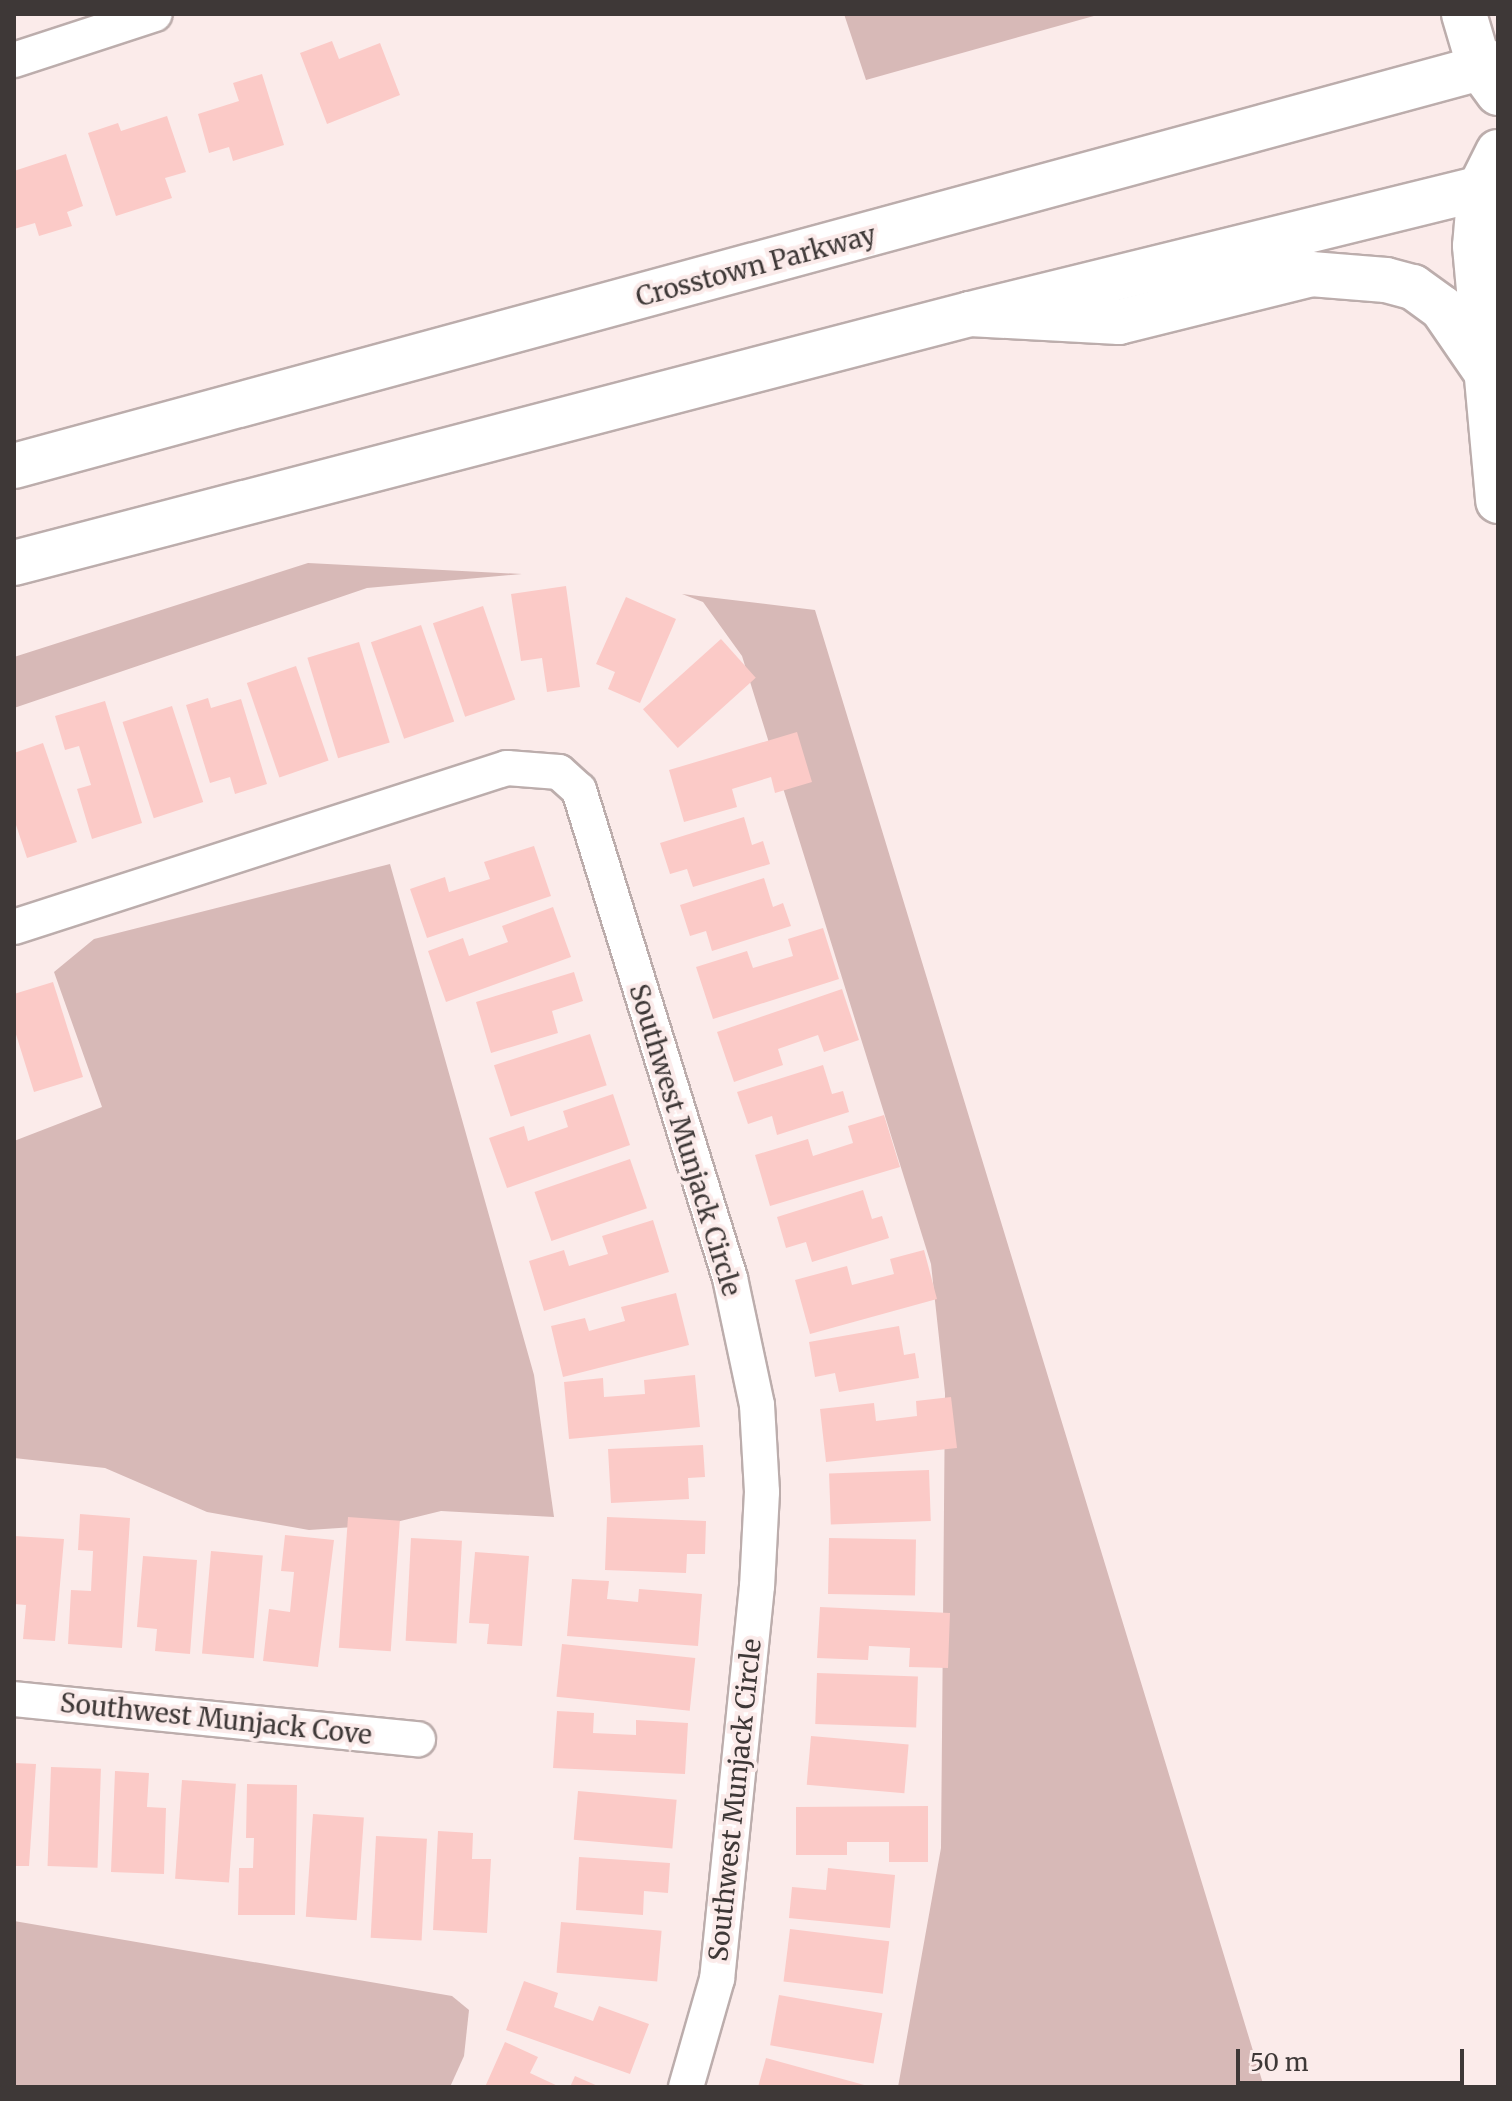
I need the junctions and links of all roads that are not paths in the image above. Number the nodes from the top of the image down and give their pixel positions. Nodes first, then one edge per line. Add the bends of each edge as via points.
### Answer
1 (155, 14) edge
2 (1464, 14) edge
3 (14, 60) edge
4 (1492, 75) edge
5 (1492, 175) edge
6 (970, 314) junction
7 (1488, 375) junction
8 (14, 466) edge
9 (1498, 501) edge
10 (14, 563) edge
11 (14, 927) edge
12 (14, 1699) edge
13 (418, 1739) dead end
14 (686, 2087) edge

1 - 3 street
2 - 4 main road
4 - 8 main road, Crosstown Parkway via 1176,146 969,209
5 - 6 main road
5 - 7 main road via 1475,246
6 - 7 main road via 1119,322 1311,274 1386,280 1413,287 1442,308
6 - 10 main road
7 - 9 main road
11 - 14 street, Southwest Munjack Circle via 507,768 559,772 579,790 730,1278 757,1405 762,1492 757,1586 717,1979
12 - 13 street, Southwest Munjack Cove

